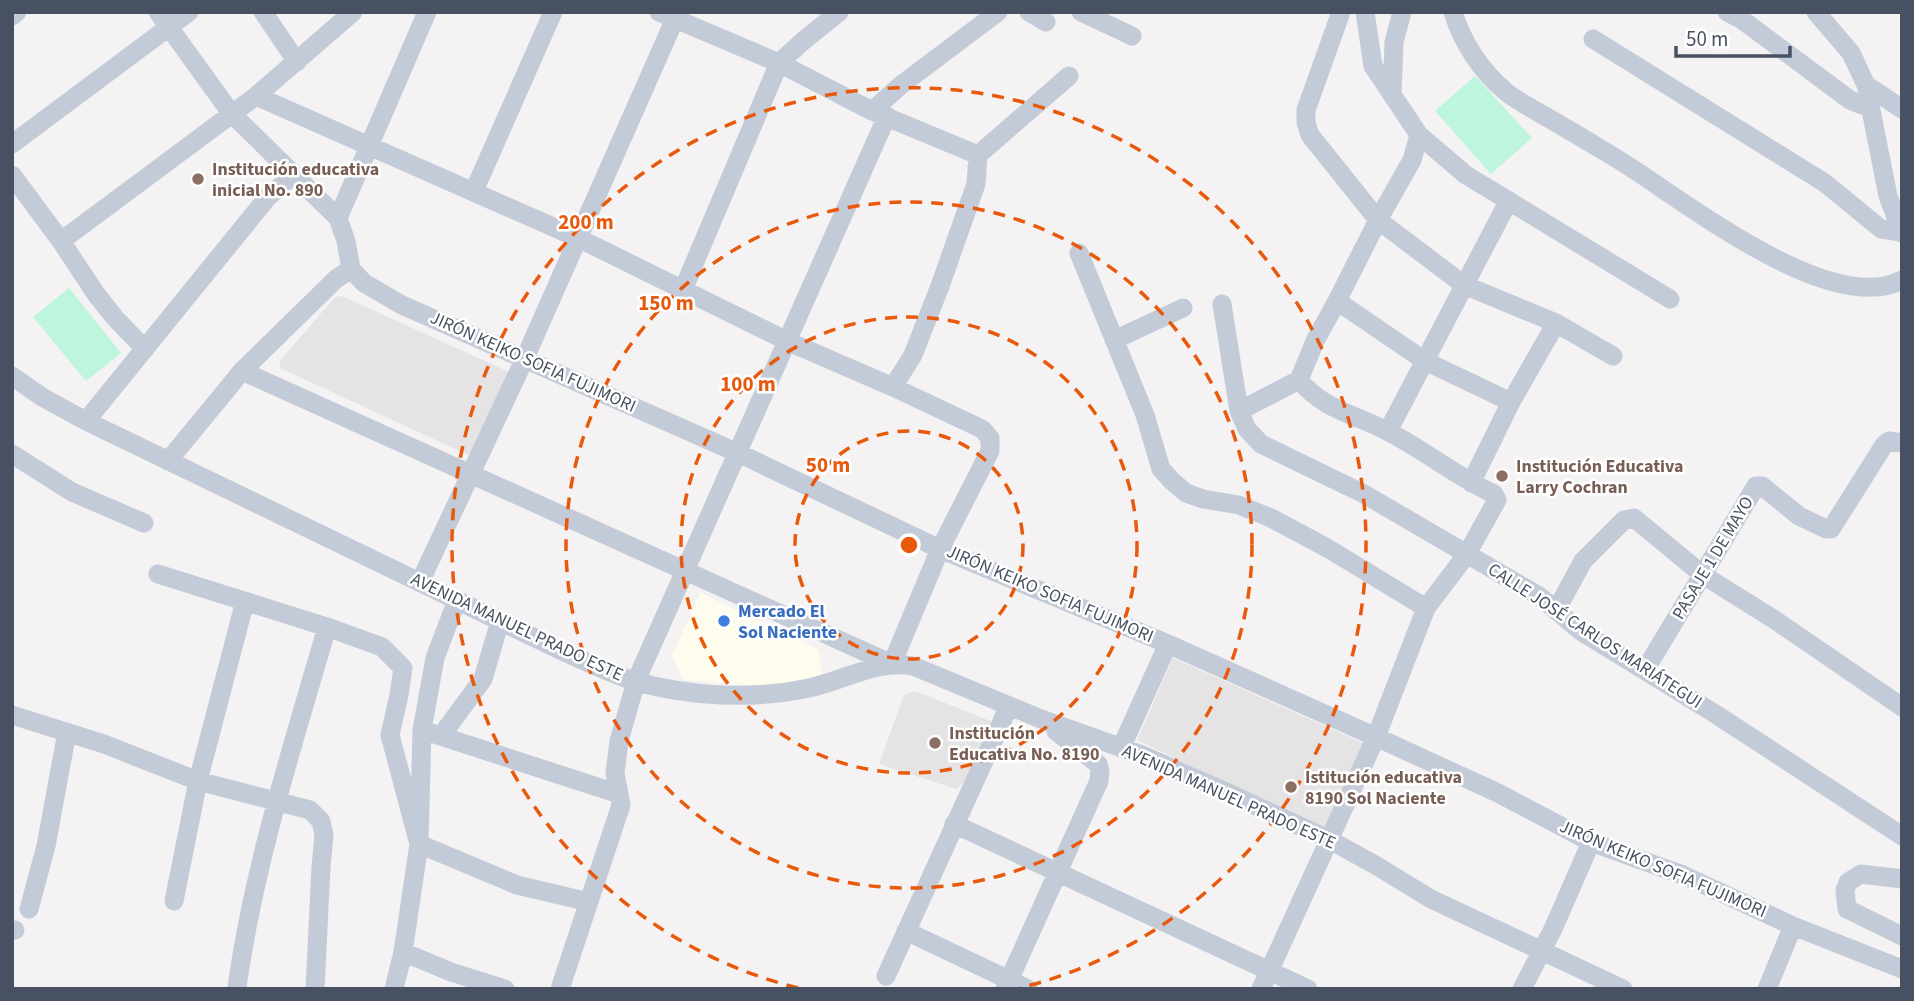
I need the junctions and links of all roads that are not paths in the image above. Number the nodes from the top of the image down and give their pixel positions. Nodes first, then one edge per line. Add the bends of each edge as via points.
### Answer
1 (17, 12) edge
2 (189, 12) edge
3 (262, 12) edge
4 (353, 12) edge
5 (427, 12) edge
6 (553, 12) edge
7 (839, 12) edge
8 (998, 12) edge
9 (1029, 12) edge
10 (1081, 12) edge
11 (1341, 12) edge
12 (1365, 12) edge
13 (1402, 12) edge
14 (1453, 12) edge
15 (1727, 12) edge
16 (1816, 12) edge
17 (670, 14) edge
18 (12, 16) edge
19 (163, 20) edge
20 (1046, 22) dead end
21 (1132, 36) dead end
22 (1593, 39) dead end
23 (297, 62) junction
24 (779, 64) junction
25 (1069, 76) dead end
26 (1868, 94) junction
27 (1392, 95) junction
28 (256, 96) junction
29 (1902, 110) edge
30 (231, 113) junction
31 (880, 114) junction
32 (1419, 135) junction
33 (12, 144) edge
34 (367, 146) junction
35 (978, 155) junction
36 (12, 175) edge
37 (293, 175) junction
38 (474, 191) junction
39 (1508, 202) junction
40 (338, 218) junction
41 (1378, 220) junction
42 (1901, 233) edge
43 (578, 238) junction
44 (61, 241) junction
45 (1079, 253) dead end
46 (351, 269) junction
47 (1902, 280) edge
48 (1464, 285) junction
49 (683, 290) junction
50 (1670, 299) dead end
51 (1337, 302) junction
52 (1222, 304) dead end
53 (1183, 308) dead end
54 (1556, 323) junction
55 (1114, 340) junction
56 (789, 342) junction
57 (145, 349) junction
58 (1613, 356) dead end
59 (525, 358) junction
60 (1425, 361) junction
61 (242, 371) junction
62 (12, 376) edge
63 (1299, 380) junction
64 (893, 387) junction
65 (1511, 401) junction
66 (1239, 411) junction
67 (86, 421) junction
68 (1388, 431) junction
69 (1902, 443) edge
70 (738, 453) junction
71 (12, 454) edge
72 (168, 461) junction
73 (471, 473) junction
74 (1471, 483) junction
75 (144, 523) dead end
76 (940, 549) junction
77 (1467, 554) junction
78 (685, 572) junction
79 (158, 574) dead end
80 (1703, 575) junction
81 (421, 582) junction
82 (457, 600) junction
83 (245, 601) junction
84 (1426, 608) junction
85 (1557, 609) junction
86 (500, 621) junction
87 (327, 627) junction
88 (1168, 643) junction
89 (892, 664) junction
90 (1645, 670) junction
91 (636, 681) junction
92 (1009, 706) junction
93 (1902, 707) edge
94 (12, 715) edge
95 (1041, 719) junction
96 (422, 730) junction
97 (67, 732) junction
98 (441, 736) junction
99 (1376, 737) junction
100 (1121, 748) junction
101 (198, 781) junction
102 (619, 794) junction
103 (277, 802) junction
104 (954, 824) junction
105 (1902, 836) edge
106 (1330, 841) junction
107 (1591, 842) junction
108 (418, 844) junction
109 (1059, 873) junction
110 (1902, 879) edge
111 (174, 901) dead end
112 (589, 902) junction
113 (29, 909) dead end
114 (1793, 926) junction
115 (906, 931) junction
116 (1902, 936) edge
117 (1542, 951) junction
118 (403, 952) junction
119 (1902, 969) edge
120 (886, 976) dead end
121 (1265, 980) edge
122 (1007, 984) edge
123 (237, 987) edge
124 (316, 989) edge
125 (394, 989) edge
126 (505, 989) edge
127 (560, 989) edge
128 (1028, 989) edge
129 (1308, 989) edge
130 (1522, 989) edge
131 (1623, 989) edge
132 (1767, 989) edge

1 - 18 street
2 - 19 street
3 - 23 street
4 - 23 street
5 - 34 street
6 - 38 street
7 - 24 street
8 - 31 street via 901,85
9 - 20 street
10 - 21 street
11 - 41 street via 1306,110 1306,123 1310,135
12 - 27 street via 1373,66
13 - 27 street via 1394,42
14 - 47 street via 1459,31 1482,66 1506,92 1648,177 1722,230 1806,274 1874,289
15 - 26 street via 1850,100 1862,105
16 - 26 street via 1851,53
17 - 24 street
17 - 43 street
19 - 30 street
19 - 33 street
22 - 42 street via 1825,183 1881,229
23 - 28 street
24 - 31 street
24 - 49 street
25 - 35 street
26 - 29 street
26 - 42 street via 1888,196
27 - 32 street
28 - 30 street
28 - 34 street
30 - 37 street
30 - 44 street
31 - 35 street
31 - 56 street
32 - 39 street via 1466,175
32 - 41 street via 1412,160
34 - 38 street
34 - 40 street
35 - 64 street via 976,184 940,286 913,355
36 - 44 street
37 - 40 street
37 - 57 street via 267,198
38 - 43 street
39 - 48 street
39 - 50 street
40 - 46 street
41 - 48 street
41 - 51 street
43 - 49 street
43 - 59 street
44 - 57 street via 109,310
45 - 55 street
46 - 59 street, JIRÓN KEIKO SOFIA FUJIMORI via 364,283 402,304
46 - 61 street
48 - 54 street
48 - 60 street
49 - 56 street
51 - 60 street
51 - 63 street
52 - 66 street, CALLE JOSÉ CARLOS MARIÁTEGUI
53 - 55 street
54 - 58 street
54 - 65 street
55 - 84 street via 1161,469 1171,481 1186,493 1271,518
56 - 64 street
56 - 70 street
57 - 67 street
59 - 70 street, JIRÓN KEIKO SOFIA FUJIMORI
59 - 73 street
60 - 65 street
60 - 68 street
61 - 72 street
61 - 73 street
62 - 67 street, AVENIDA MANUEL PRADO ESTE
63 - 66 street
63 - 68 street via 1332,408
64 - 76 street via 982,429 990,438 990,451
65 - 74 street
66 - 77 street, CALLE JOSÉ CARLOS MARIÁTEGUI via 1261,444 1364,494
67 - 72 street, AVENIDA MANUEL PRADO ESTE
68 - 74 street
69 - 80 street, PASAJE 1 DE MAYO via 1884,445 1831,529 1799,516 1756,485
70 - 76 street, JIRÓN KEIKO SOFIA FUJIMORI
70 - 78 street
71 - 75 street via 72,492
72 - 81 street, AVENIDA MANUEL PRADO ESTE
73 - 78 street
73 - 81 street
74 - 77 street via 1497,498
76 - 88 street, JIRÓN KEIKO SOFIA FUJIMORI
76 - 89 street
77 - 84 street
77 - 85 street, CALLE JOSÉ CARLOS MARIÁTEGUI
78 - 89 street
78 - 91 street
79 - 83 street
80 - 85 street via 1634,518 1624,520 1583,561
80 - 90 street, PASAJE 1 DE MAYO
80 - 93 street
81 - 82 street, AVENIDA MANUEL PRADO ESTE
82 - 86 street, AVENIDA MANUEL PRADO ESTE
82 - 96 street via 435,658
83 - 87 street
83 - 101 street
84 - 99 street
85 - 90 street, CALLE JOSÉ CARLOS MARIÁTEGUI via 1582,632
86 - 91 street, AVENIDA MANUEL PRADO ESTE
86 - 98 street via 483,679
87 - 103 street
87 - 108 street via 382,647 402,668 390,735
88 - 99 street, JIRÓN KEIKO SOFIA FUJIMORI
88 - 100 street
89 - 91 street, AVENIDA MANUEL PRADO ESTE via 809,688 755,696 691,692
89 - 92 street, AVENIDA MANUEL PRADO ESTE via 913,666
90 - 105 street, CALLE JOSÉ CARLOS MARIÁTEGUI
91 - 102 street via 619,741 615,773
92 - 95 street, AVENIDA MANUEL PRADO ESTE
92 - 104 street
94 - 97 street
95 - 100 street, AVENIDA MANUEL PRADO ESTE
95 - 109 street via 1100,771
96 - 98 street
96 - 108 street
97 - 101 street
97 - 113 street
98 - 102 street
99 - 106 street
99 - 107 street, JIRÓN KEIKO SOFIA FUJIMORI
100 - 106 street, AVENIDA MANUEL PRADO ESTE
101 - 103 street
101 - 111 street
102 - 112 street via 621,805
103 - 123 street
103 - 124 street via 310,810 324,827
104 - 109 street
104 - 115 street
106 - 117 street, AVENIDA MANUEL PRADO ESTE via 1431,899
106 - 121 street
107 - 114 street, JIRÓN KEIKO SOFIA FUJIMORI via 1683,875
107 - 117 street
108 - 112 street via 517,885
108 - 118 street
109 - 121 street
109 - 122 street
110 - 116 street via 1861,874 1848,882 1845,897 1847,909
112 - 127 street
114 - 119 street, JIRÓN KEIKO SOFIA FUJIMORI
114 - 132 street
115 - 120 street
115 - 122 street
117 - 130 street
117 - 131 street, AVENIDA MANUEL PRADO ESTE
118 - 125 street
118 - 126 street
121 - 129 street
122 - 128 street

